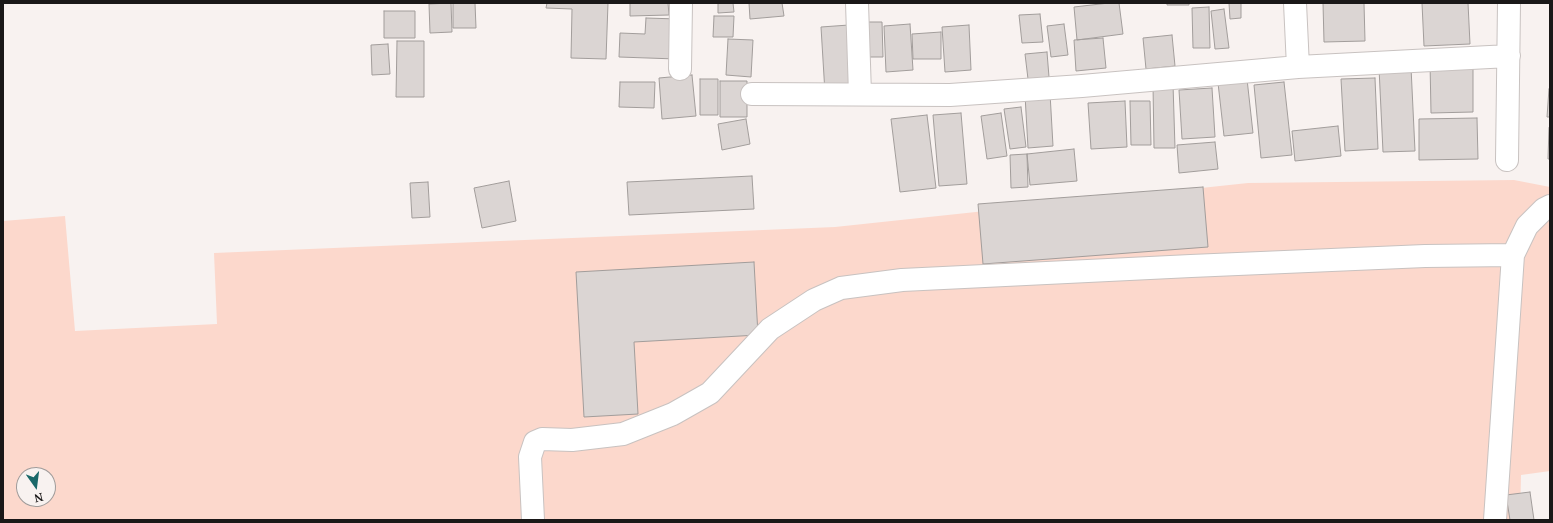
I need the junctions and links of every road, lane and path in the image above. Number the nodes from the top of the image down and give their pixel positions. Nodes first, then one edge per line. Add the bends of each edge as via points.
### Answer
1 (681, 3) edge
2 (856, 3) edge
3 (1295, 3) edge
4 (1508, 3) edge
5 (1509, 56) junction
6 (1298, 67) junction
7 (680, 69) dead end
8 (752, 94) dead end
9 (860, 94) junction
10 (1507, 160) dead end
11 (1550, 206) edge
12 (1513, 255) junction
13 (533, 520) edge
14 (1495, 520) edge

1 - 7 street
2 - 9 street
3 - 6 street
4 - 5 street
5 - 6 street
5 - 10 street
6 - 9 street via 950,95
8 - 9 street
11 - 12 street via 1527,226
12 - 13 street via 1198,265 902,280 842,288 814,300 770,328 710,393 673,414 623,434 572,440 542,439 535,442 530,457
12 - 14 street

